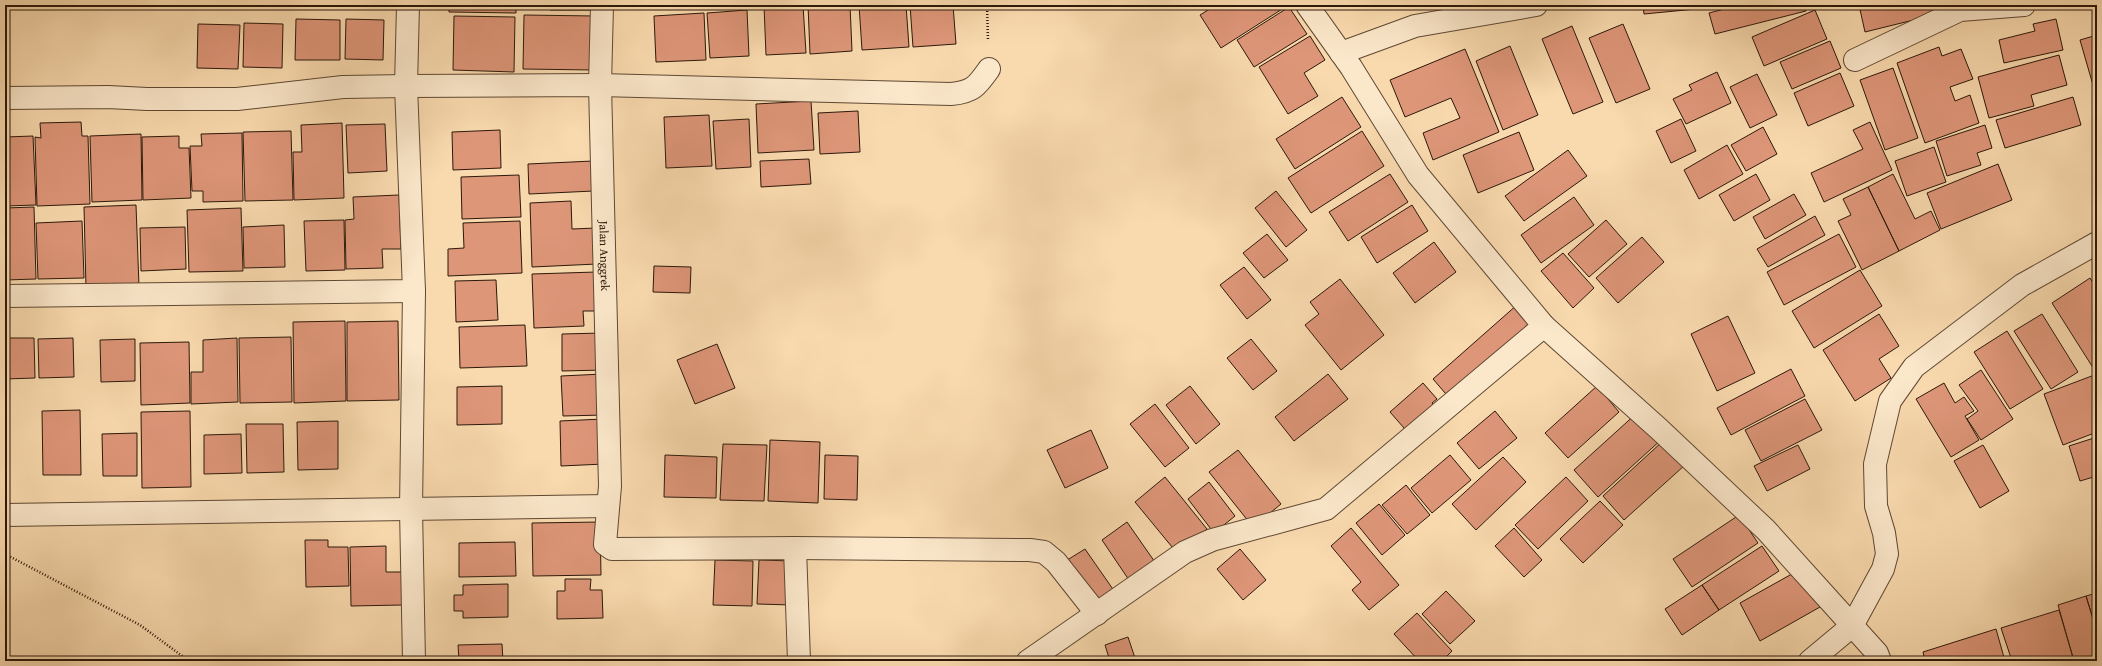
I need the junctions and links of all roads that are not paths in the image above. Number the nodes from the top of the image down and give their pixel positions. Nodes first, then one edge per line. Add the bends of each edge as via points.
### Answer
1 (408, 5) edge
2 (602, 5) edge
3 (1307, 5) edge
4 (1536, 5) edge
5 (2024, 5) edge
6 (1959, 8) edge
7 (1341, 53) junction
8 (1855, 60) dead end
9 (989, 69) road end
10 (600, 85) junction
11 (406, 86) junction
12 (5, 98) edge
13 (2097, 243) edge
14 (414, 291) junction
15 (5, 296) edge
16 (1544, 326) junction
17 (608, 506) junction
18 (411, 509) junction
19 (5, 515) edge
20 (795, 548) junction
21 (1097, 614) junction
22 (1852, 626) junction
23 (414, 661) edge
24 (799, 661) edge
25 (1028, 661) edge
26 (1810, 661) edge
27 (1880, 661) edge

1 - 11 street
2 - 10 street, Jalan Anggrek
3 - 7 street
4 - 7 street via 1415,26
5 - 6 street
6 - 8 street
7 - 16 street via 1418,175
9 - 10 street via 976,87 964,93 951,94
10 - 11 street
10 - 17 street, Jalan Anggrek via 610,486
11 - 12 street via 344,87 237,99
11 - 14 street
13 - 22 street via 2022,285 1914,367 1890,401 1875,464 1876,506 1884,533 1886,554 1883,569
14 - 15 street
14 - 18 street
16 - 21 street via 1326,509 1212,540 1185,552
16 - 22 street via 1766,530
17 - 18 street
17 - 20 street, Jalan Anggrek via 604,544 612,549
18 - 19 street
18 - 23 street
20 - 21 street via 1044,552 1056,562
20 - 24 street
21 - 25 street
22 - 26 street
22 - 27 street via 1877,653

